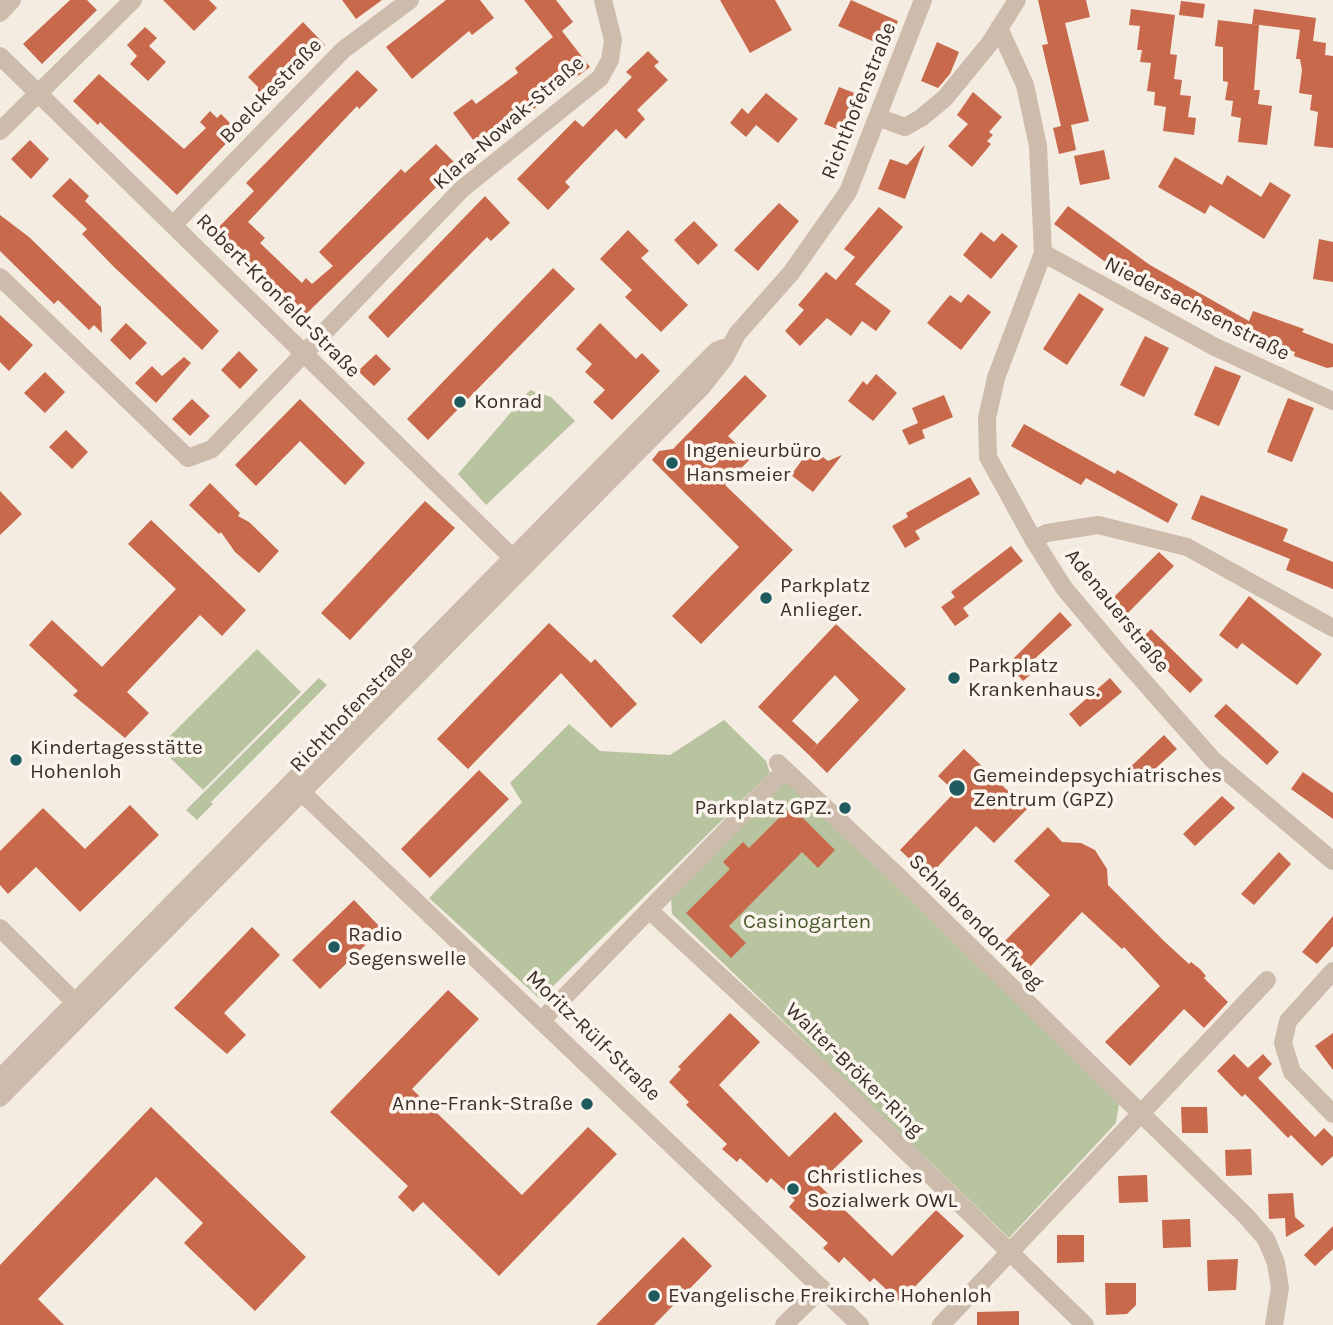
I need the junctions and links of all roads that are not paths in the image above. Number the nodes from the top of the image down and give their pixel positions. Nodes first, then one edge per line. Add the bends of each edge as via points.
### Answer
1 (12, 0) edge
2 (133, 0) edge
3 (410, 0) edge
4 (603, 0) edge
5 (923, 0) edge
6 (1017, 0) edge
7 (0, 13) edge
8 (999, 29) junction
9 (0, 56) edge
10 (38, 94) junction
11 (880, 117) junction
12 (0, 131) edge
13 (174, 224) junction
14 (1043, 253) junction
15 (0, 277) edge
16 (303, 354) junction
17 (1333, 401) edge
18 (1033, 540) junction
19 (518, 563) junction
20 (1333, 628) edge
21 (297, 787) junction
22 (1333, 861) edge
23 (649, 909) junction
24 (0, 928) edge
25 (1333, 971) edge
26 (1267, 980) dead end
27 (80, 1007) junction
28 (542, 1020) junction
29 (0, 1078) edge
30 (0, 1098) edge
31 (1333, 1114) edge
32 (1140, 1116) junction
33 (1008, 1252) junction
34 (822, 1288) junction
35 (784, 1325) edge
36 (860, 1325) edge
37 (942, 1325) edge
38 (1085, 1325) edge
39 (1274, 1325) edge

1 - 7 street
2 - 10 street
3 - 13 street, Boelckestraße via 344,50
4 - 16 street, Klara-Nowak-Straße via 613,40 610,60 600,78 462,190
5 - 11 street, Richthofenstraße
6 - 8 street
8 - 11 street via 945,98 921,118 905,128
8 - 14 street, Adenauerstraße via 1025,85 1038,146
9 - 10 street, Robert-Kronfeld-Straße
10 - 12 street
10 - 13 street, Robert-Kronfeld-Straße
11 - 19 street, Richthofenstraße via 844,200 702,387
13 - 16 street, Robert-Kronfeld-Straße
14 - 17 street, Niedersachsenstraße via 1215,347
14 - 18 street, Adenauerstraße via 996,378 987,418 988,457
15 - 16 street, Klara-Nowak-Straße via 188,458 212,449
16 - 19 street, Robert-Kronfeld-Straße
18 - 20 street via 1047,533 1098,525 1187,547
18 - 22 street, Adenauerstraße via 1064,588 1213,760
19 - 21 street, Richthofenstraße
21 - 27 street, Richthofenstraße
21 - 28 street, Moritz-Rülf-Straße
23 - 28 street
23 - 32 street, Schlabrendorffweg via 781,767
23 - 33 street, Walter-Bröker-Ring
24 - 27 street
25 - 31 street via 1288,1021 1283,1043 1292,1072
26 - 32 street
27 - 29 street, Richthofenstraße
27 - 30 street, Richthofenstraße
28 - 34 street, Moritz-Rülf-Straße
32 - 33 street
32 - 39 street via 1266,1240 1280,1288
33 - 37 street
33 - 38 street, Walter-Bröker-Ring
34 - 35 street
34 - 36 street, Moritz-Rülf-Straße

